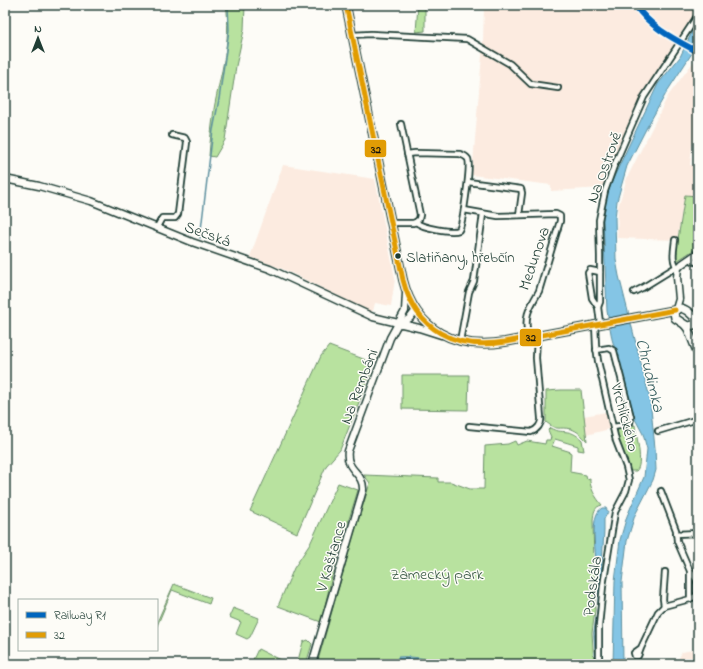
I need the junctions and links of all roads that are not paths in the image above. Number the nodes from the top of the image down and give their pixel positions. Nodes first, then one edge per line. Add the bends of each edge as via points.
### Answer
1 (346, 5) edge
2 (698, 15) edge
3 (352, 36) junction
4 (558, 88) dead end
5 (401, 124) dead end
6 (172, 135) dead end
7 (407, 154) junction
8 (5, 179) edge
9 (468, 182) junction
10 (464, 210) junction
11 (483, 214) junction
12 (519, 216) junction
13 (416, 222) junction
14 (391, 223) junction
15 (157, 227) junction
16 (675, 240) dead end
17 (698, 253) edge
18 (691, 258) junction
19 (698, 263) edge
20 (677, 268) junction
21 (600, 272) junction
22 (405, 286) junction
23 (678, 287) junction
24 (634, 292) dead end
25 (598, 307) junction
26 (676, 309) junction
27 (416, 310) junction
28 (689, 313) junction
29 (403, 314) junction
30 (646, 316) junction
31 (698, 316) edge
32 (676, 319) junction
33 (696, 323) edge
34 (399, 324) junction
35 (599, 324) junction
36 (683, 324) junction
37 (537, 336) junction
38 (528, 338) junction
39 (456, 340) junction
40 (596, 350) junction
41 (698, 354) edge
42 (698, 419) edge
43 (469, 426) dead end
44 (613, 427) junction
45 (658, 431) dead end
46 (347, 460) joint
47 (661, 491) dead end
48 (615, 512) joint
49 (698, 533) edge
50 (676, 534) junction
51 (690, 571) junction
52 (665, 572) dead end
53 (698, 582) edge
54 (698, 595) edge
55 (690, 599) junction
56 (664, 606) junction
57 (642, 648) dead end
58 (312, 664) edge
59 (599, 664) edge

1 - 3 main road
2 - 21 street, Na Ostrově via 644,97 614,166 599,220
3 - 4 street via 371,34 467,39 510,64 533,85
3 - 14 main road
5 - 7 street
6 - 15 street via 186,141 178,214 176,218 162,218
7 - 9 street via 415,152 462,155 468,161
7 - 13 street via 420,215
8 - 15 street, Sečská via 81,198
9 - 10 street
9 - 12 street via 521,189
10 - 11 street, Medunova
10 - 13 street via 458,231 420,226
11 - 12 street, Medunova
11 - 39 street via 474,281
12 - 38 street, Medunova via 561,216 539,291 526,316
13 - 14 street
14 - 22 main road
15 - 34 street, Sečská via 283,274 369,315
16 - 20 street via 674,258
17 - 18 street
18 - 19 street
18 - 20 street
20 - 23 street
20 - 24 street
21 - 25 street, Na Ostrově
21 - 25 street, Na Ostrově via 590,270 588,273 592,298
22 - 27 main road
22 - 29 street via 407,298
23 - 26 street via 679,301
23 - 28 street
25 - 35 street, Na Ostrově
26 - 28 main road via 682,308
26 - 30 main road
26 - 32 main road
27 - 29 street
27 - 34 street via 410,318
27 - 39 main road via 430,327
28 - 31 main road
28 - 33 main road
29 - 34 street
30 - 32 main road via 668,316
30 - 35 main road
32 - 36 main road
33 - 36 main road via 689,327
33 - 41 main road via 694,333
34 - 39 street, Sečská
34 - 46 street, Na Rembáni via 389,342 350,443
35 - 37 main road
35 - 40 street, Vrchlického
36 - 41 main road via 688,329
37 - 38 main road
37 - 43 street via 536,358 542,421 531,432
38 - 39 main road via 489,344
40 - 44 street, Vrchlického
40 - 44 street via 609,348 614,351 630,409 630,423
42 - 45 street
44 - 48 street, Vrchlického via 629,480 626,492
46 - 58 street, V Kaštance via 361,479 363,490
47 - 50 street
48 - 59 street, Podskála via 599,626
49 - 50 street
50 - 51 street
51 - 53 street
51 - 55 street
52 - 56 street
54 - 55 street
55 - 56 street
56 - 57 street via 658,612

